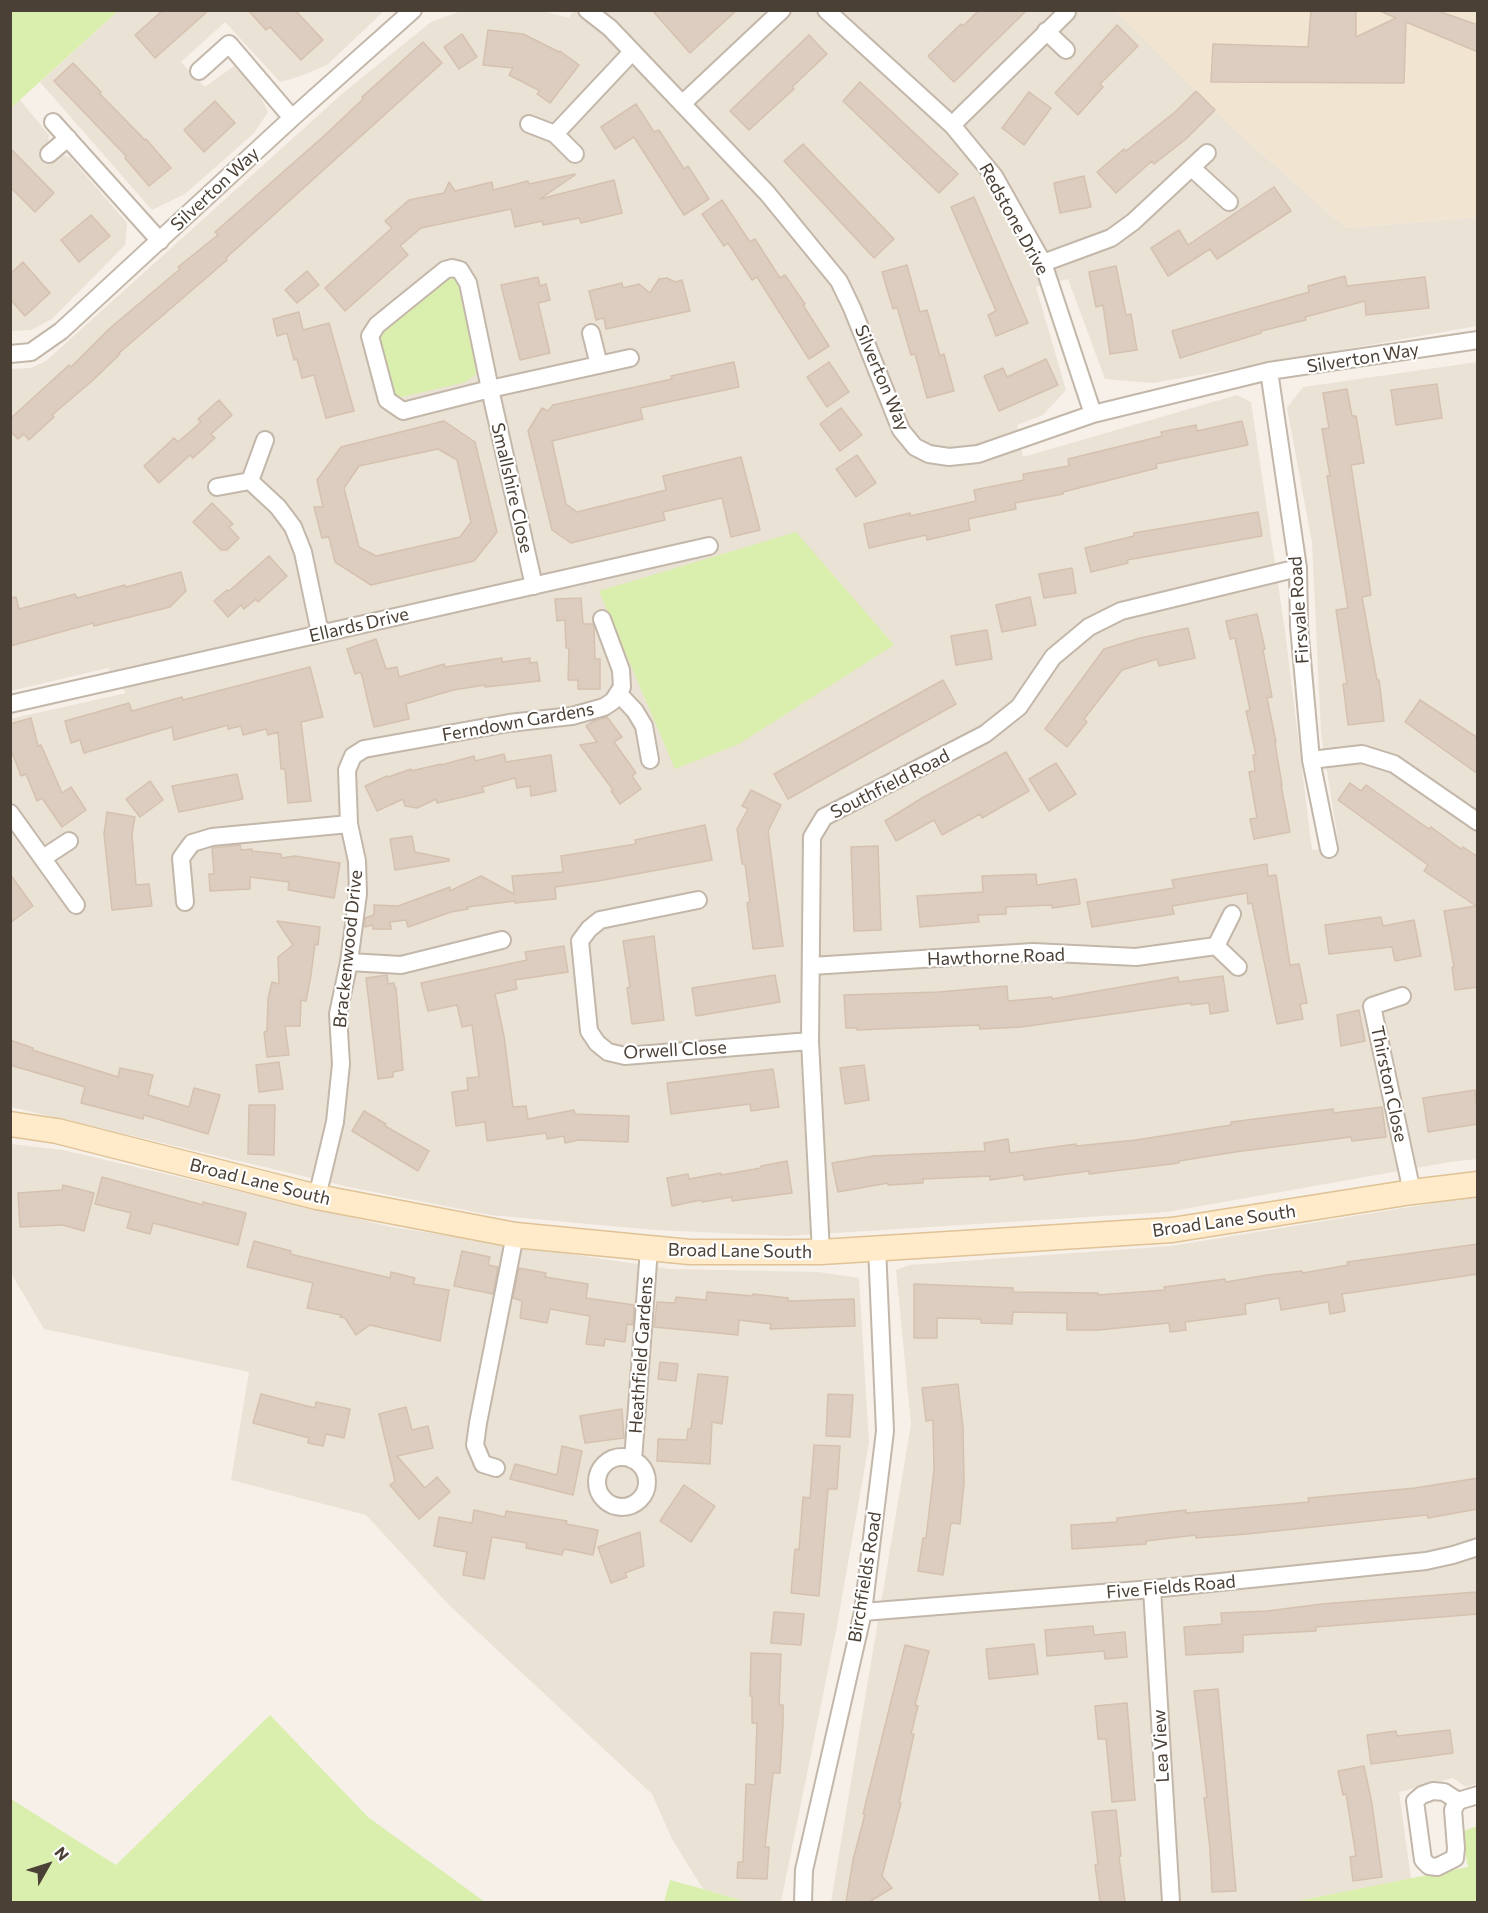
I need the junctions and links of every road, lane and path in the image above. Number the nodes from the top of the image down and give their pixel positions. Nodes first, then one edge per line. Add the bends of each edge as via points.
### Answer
1 (413, 10) edge
2 (587, 10) edge
3 (782, 10) edge
4 (826, 10) edge
5 (1067, 12) edge
6 (1046, 31) junction
7 (1066, 50) dead end
8 (632, 52) junction
9 (200, 71) dead end
10 (682, 104) junction
11 (292, 118) junction
12 (53, 122) dead end
13 (529, 124) dead end
14 (952, 125) junction
15 (555, 134) junction
16 (68, 138) junction
17 (1208, 153) dead end
18 (49, 154) dead end
19 (575, 154) dead end
20 (1192, 168) junction
21 (1229, 202) dead end
22 (160, 241) junction
23 (1043, 263) junction
24 (591, 333) dead end
25 (1478, 340) edge
26 (10, 354) edge
27 (630, 358) dead end
28 (599, 364) junction
29 (1269, 371) junction
30 (490, 389) junction
31 (1093, 414) junction
32 (265, 440) dead end
33 (250, 481) junction
34 (217, 487) dead end
35 (709, 546) dead end
36 (1298, 568) junction
37 (534, 586) junction
38 (602, 619) dead end
39 (320, 633) junction
40 (618, 693) junction
41 (10, 704) edge
42 (650, 760) dead end
43 (1311, 760) junction
44 (346, 770) joint
45 (10, 813) edge
46 (1478, 822) edge
47 (349, 824) junction
48 (69, 841) dead end
49 (1329, 849) dead end
50 (43, 858) junction
51 (698, 900) dead end
52 (185, 902) dead end
53 (76, 905) dead end
54 (1232, 914) dead end
55 (502, 940) dead end
56 (1216, 946) junction
57 (349, 962) junction
58 (811, 966) junction
59 (1238, 967) dead end
60 (1402, 996) dead end
61 (810, 1041) junction
62 (10, 1124) edge
63 (1478, 1184) edge
64 (1412, 1192) junction
65 (317, 1197) junction
66 (515, 1235) junction
67 (877, 1247) junction
68 (649, 1249) junction
69 (820, 1252) junction
70 (633, 1460) dead end
71 (496, 1468) dead end
72 (1478, 1547) edge
73 (1152, 1589) junction
74 (863, 1612) junction
75 (1478, 1795) edge
76 (1458, 1801) dead end
77 (803, 1902) edge
78 (1171, 1902) edge

1 - 11 street, Silverton Way
2 - 8 street, Silverton Way
3 - 10 street
4 - 14 street, Redstone Drive
5 - 6 street
6 - 7 street
6 - 14 street
8 - 10 street, Silverton Way
8 - 15 street
9 - 11 street via 229,44
10 - 31 street, Silverton Way via 767,194 839,281 901,430 915,447 949,457 978,454
11 - 22 street, Silverton Way
12 - 16 street
13 - 15 street
14 - 23 street, Redstone Drive via 994,176
15 - 19 street
16 - 18 street
16 - 22 street
17 - 20 street
20 - 21 street
20 - 23 street via 1111,238
22 - 26 street, Silverton Way via 61,332 31,352
23 - 31 street, Redstone Drive
24 - 28 street
25 - 29 street, Silverton Way
27 - 28 street, Smallshire Close
28 - 30 street, Smallshire Close
29 - 31 street, Silverton Way
29 - 36 street, Firsvale Road
30 - 30 street, Smallshire Close via 403,411 387,400 370,336 377,325 445,270 460,270 468,283
30 - 37 street, Smallshire Close
32 - 33 street
33 - 34 street
33 - 39 street via 293,527 303,552
35 - 37 street, Ellards Drive
36 - 43 street, Firsvale Road
36 - 58 street, Southfield Road via 1121,611 1089,627 1053,657 1019,707 985,734 824,817 812,837
37 - 39 street, Ellards Drive
38 - 40 street, Ferndown Gardens via 621,670 622,687
39 - 41 street, Ellards Drive
40 - 42 street via 644,726
40 - 44 street, Ferndown Gardens via 604,707 572,716 364,749 353,756
43 - 46 street via 1362,754 1394,764
43 - 49 street, Firsvale Road
44 - 47 street, Brackenwood Drive
45 - 50 street
47 - 52 street via 213,837 192,843 182,858
47 - 57 street, Brackenwood Drive via 357,861 358,894
48 - 50 street
50 - 53 street
51 - 61 street, Orwell Close via 600,920 580,941 590,1031 597,1043 609,1052 625,1056
54 - 56 street
55 - 57 street via 401,965
56 - 58 street, Hawthorne Road via 1136,957 1033,952
56 - 59 street
57 - 65 street, Brackenwood Drive via 338,1014 341,1064 335,1122
58 - 61 street, Southfield Road
60 - 64 street, Thirston Close via 1372,1006
61 - 69 street, Southfield Road
62 - 65 street, Broad Lane South via 57,1131
63 - 64 street, Broad Lane South
64 - 67 street, Broad Lane South via 1172,1230
65 - 66 street, Broad Lane South
66 - 68 street, Broad Lane South
66 - 71 street via 475,1445 483,1464
67 - 69 street, Broad Lane South
67 - 74 street, Birchfields Road via 885,1431
68 - 69 street, Broad Lane South
68 - 70 street, Heathfield Gardens
72 - 73 street, Five Fields Road via 1426,1561
73 - 74 street, Five Fields Road
73 - 78 street, Lea View
74 - 77 street, Birchfields Road via 804,1870
75 - 76 street

